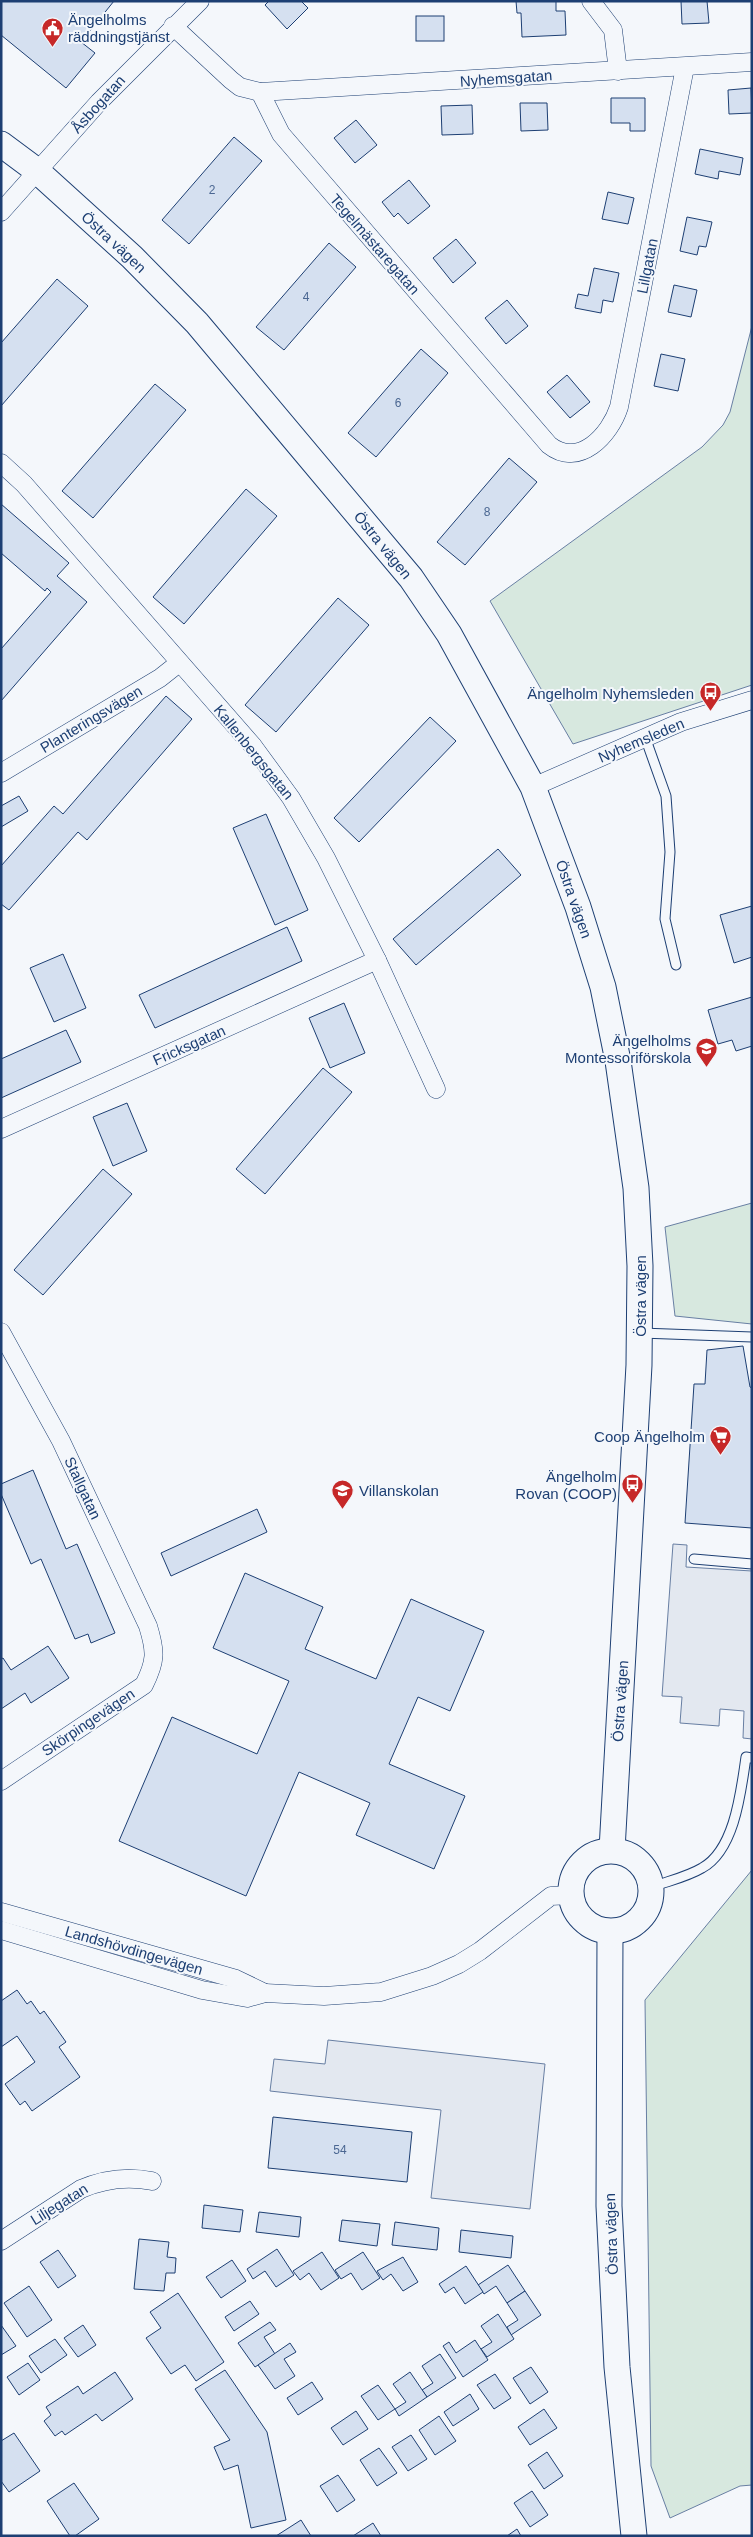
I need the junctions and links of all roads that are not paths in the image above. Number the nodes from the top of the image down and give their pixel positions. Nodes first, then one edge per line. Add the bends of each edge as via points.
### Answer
1 (200, 1) edge
2 (591, 1) edge
3 (173, 26) junction
4 (752, 62) edge
5 (685, 67) junction
6 (618, 71) junction
7 (260, 92) junction
8 (1, 144) edge
9 (36, 170) junction
10 (1, 212) edge
11 (584, 451) joint
12 (1, 463) edge
13 (179, 663) junction
14 (752, 700) edge
15 (646, 737) junction
16 (1, 773) edge
17 (533, 786) junction
18 (377, 960) junction
19 (676, 965) dead end
20 (436, 1089) dead end
21 (1, 1129) edge
22 (1, 1332) edge
23 (640, 1333) junction
24 (752, 1337) edge
25 (6, 1351) edge
26 (694, 1559) dead end
27 (752, 1564) edge
28 (155, 1649) joint
29 (752, 1758) edge
30 (1, 1781) edge
31 (612, 1850) junction
32 (652, 1886) junction
33 (571, 1895) junction
34 (1, 1912) edge
35 (1, 1930) edge
36 (610, 1932) junction
37 (265, 1993) junction
38 (152, 2181) dead end
39 (1, 2241) edge
40 (634, 2536) edge

1 - 3 street, Åsbogatan
2 - 6 street via 613,30
3 - 7 street via 231,80
3 - 9 street, Åsbogatan
4 - 5 street, Nyhemsgatan
5 - 6 street, Nyhemsgatan
5 - 11 street, Lillgatan via 619,407 614,423
6 - 7 street, Nyhemsgatan
7 - 11 street, Tegelmästaregatan via 275,127 549,445 564,453
8 - 9 main road, Östra vägen
9 - 10 street, Åsbogatan
9 - 17 main road, Östra vägen via 132,257 197,323 375,533 449,634
12 - 13 street, Kallenbergsgatan via 55,519
13 - 16 street, Planteringsvägen via 160,678
13 - 18 street, Kallenbergsgatan via 253,746 291,798 326,858
14 - 15 street, Nyhemsleden via 710,712
15 - 17 street, Nyhemsleden
15 - 19 lane via 666,796 670,852 665,919
17 - 23 main road, Östra vägen via 578,907 603,987 618,1060 637,1196
18 - 20 street, Kallenbergsgatan
18 - 21 street, Fricksgatan
22 - 25 street, Stallgatan
23 - 24 lane
23 - 31 main road, Östra vägen
25 - 28 street, Stallgatan via 65,1449 148,1626
26 - 27 lane
28 - 30 street, Skörpingevägen via 144,1685
29 - 32 lane via 746,1757 739,1802 720,1852 704,1868
31 - 32 main road via 626,1853 638,1861 648,1873
31 - 33 main road via 598,1852 586,1859 577,1869
32 - 36 main road via 651,1901 636,1924
33 - 36 main road via 574,1909 583,1921
33 - 37 street, Landshövdingevägen via 551,1896 480,1951 432,1976 381,1992 324,1996
34 - 37 street, Landshövdingevägen via 236,1979
35 - 37 street, Landshövdingevägen via 202,1990 248,1998
36 - 40 main road, Östra vägen via 609,2206 617,2367
38 - 39 street, Liljegatan via 123,2178 93,2183

